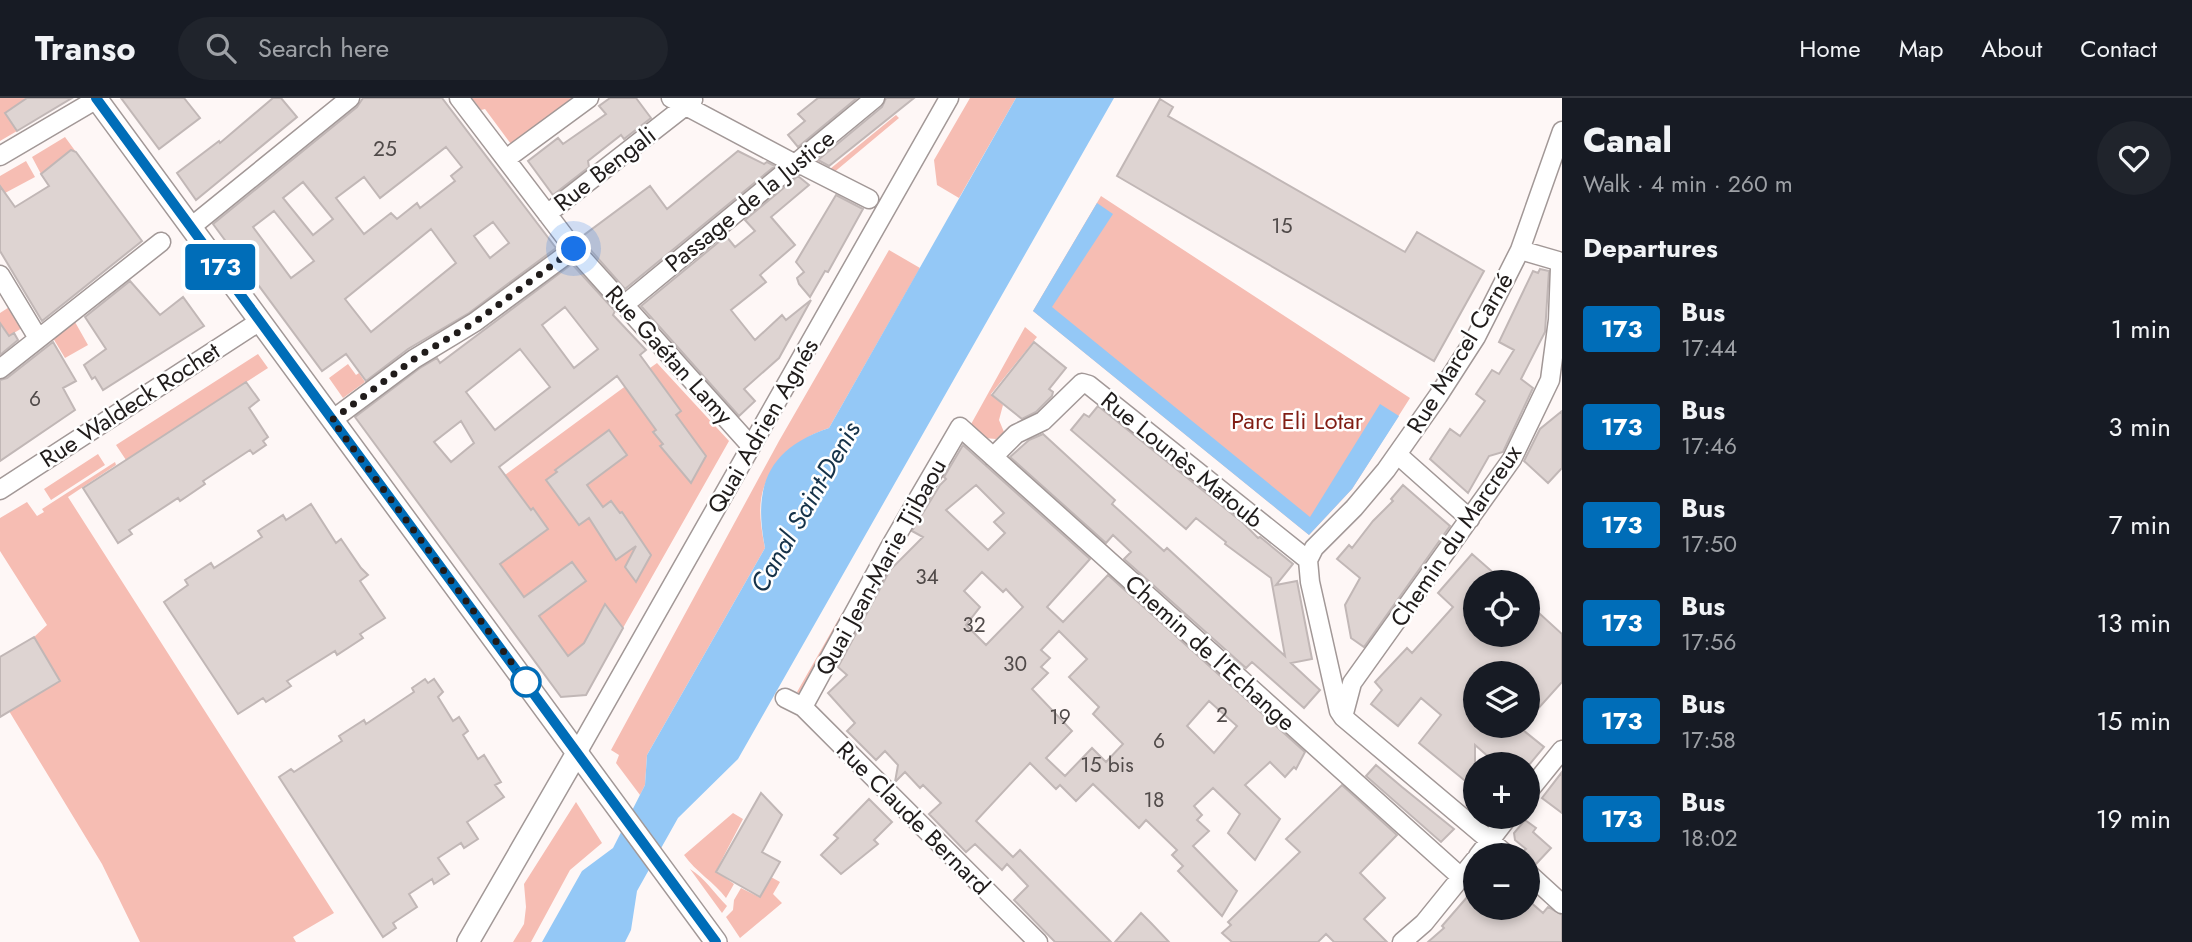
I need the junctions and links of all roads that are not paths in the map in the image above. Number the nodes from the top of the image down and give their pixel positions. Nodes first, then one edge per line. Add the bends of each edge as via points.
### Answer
1 (97, 98) edge
2 (350, 98) edge
3 (459, 98) edge
4 (589, 98) edge
5 (875, 98) edge
6 (684, 100) edge
7 (945, 100) edge
8 (1562, 131) edge
9 (0, 156) edge
10 (506, 159) junction
11 (795, 164) junction
12 (869, 198) dead end
13 (547, 214) junction
14 (191, 227) junction
15 (161, 242) dead end
16 (574, 249) junction
17 (1520, 250) junction
18 (0, 275) edge
19 (624, 305) junction
20 (260, 321) junction
21 (38, 338) junction
22 (0, 369) edge
23 (332, 420) junction
24 (960, 427) joint
25 (751, 446) junction
26 (1398, 455) junction
27 (993, 457) junction
28 (0, 490) edge
29 (1469, 519) junction
30 (1311, 554) junction
31 (785, 698) dead end
32 (803, 707) junction
33 (1341, 714) junction
34 (1562, 750) edge
35 (577, 753) junction
36 (1540, 777) edge
37 (1498, 829) edge
38 (1489, 839) junction
39 (1486, 843) edge
40 (1493, 843) edge
41 (1462, 878) joint
42 (1540, 884) edge
43 (1562, 904) edge
44 (467, 942) edge
45 (716, 942) edge
46 (1038, 942) edge
47 (1402, 942) edge

1 - 9 street
1 - 14 main road
2 - 14 street
3 - 10 street, Rue Gaétan Lamy
4 - 10 street
5 - 11 street, Passage de la Justice
6 - 11 street
6 - 13 street, Rue Bengali
7 - 25 street, Quai Adrien Agnés
8 - 17 street, Rue Marcel Carné
10 - 13 street, Rue Gaétan Lamy
11 - 12 street
11 - 19 street, Passage de la Justice
13 - 16 street, Rue Gaétan Lamy
14 - 20 main road
15 - 21 street
16 - 19 street, Rue Gaétan Lamy
16 - 23 street
17 - 26 street, Rue Marcel Carné via 1476,337
17 - 29 street, Chemin du Marcreux via 1558,261 1560,268 1550,380 1512,459
18 - 21 street
19 - 25 street, Rue Gaétan Lamy
20 - 23 main road
20 - 28 street, Rue Waldeck Rochet
21 - 22 street
23 - 35 main road
24 - 27 street, Chemin de l'Echange
24 - 32 street, Quai Jean-Marie Tjibaou
25 - 35 street, Quai Adrien Agnés
26 - 29 street
26 - 30 street, Rue Marcel Carné
27 - 30 street, Rue Lounès Matoub via 1016,434 1043,421 1082,383 1089,385
27 - 41 street, Chemin de l'Echange
29 - 33 street, Chemin du Marcreux via 1352,683
30 - 33 street via 1310,582
31 - 32 street, Rue Claude Bernard
32 - 46 street, Rue Claude Bernard
33 - 38 street
34 - 36 street
35 - 44 main road
35 - 45 main road
37 - 38 street
38 - 39 street
38 - 40 street
41 - 47 street
42 - 43 street

